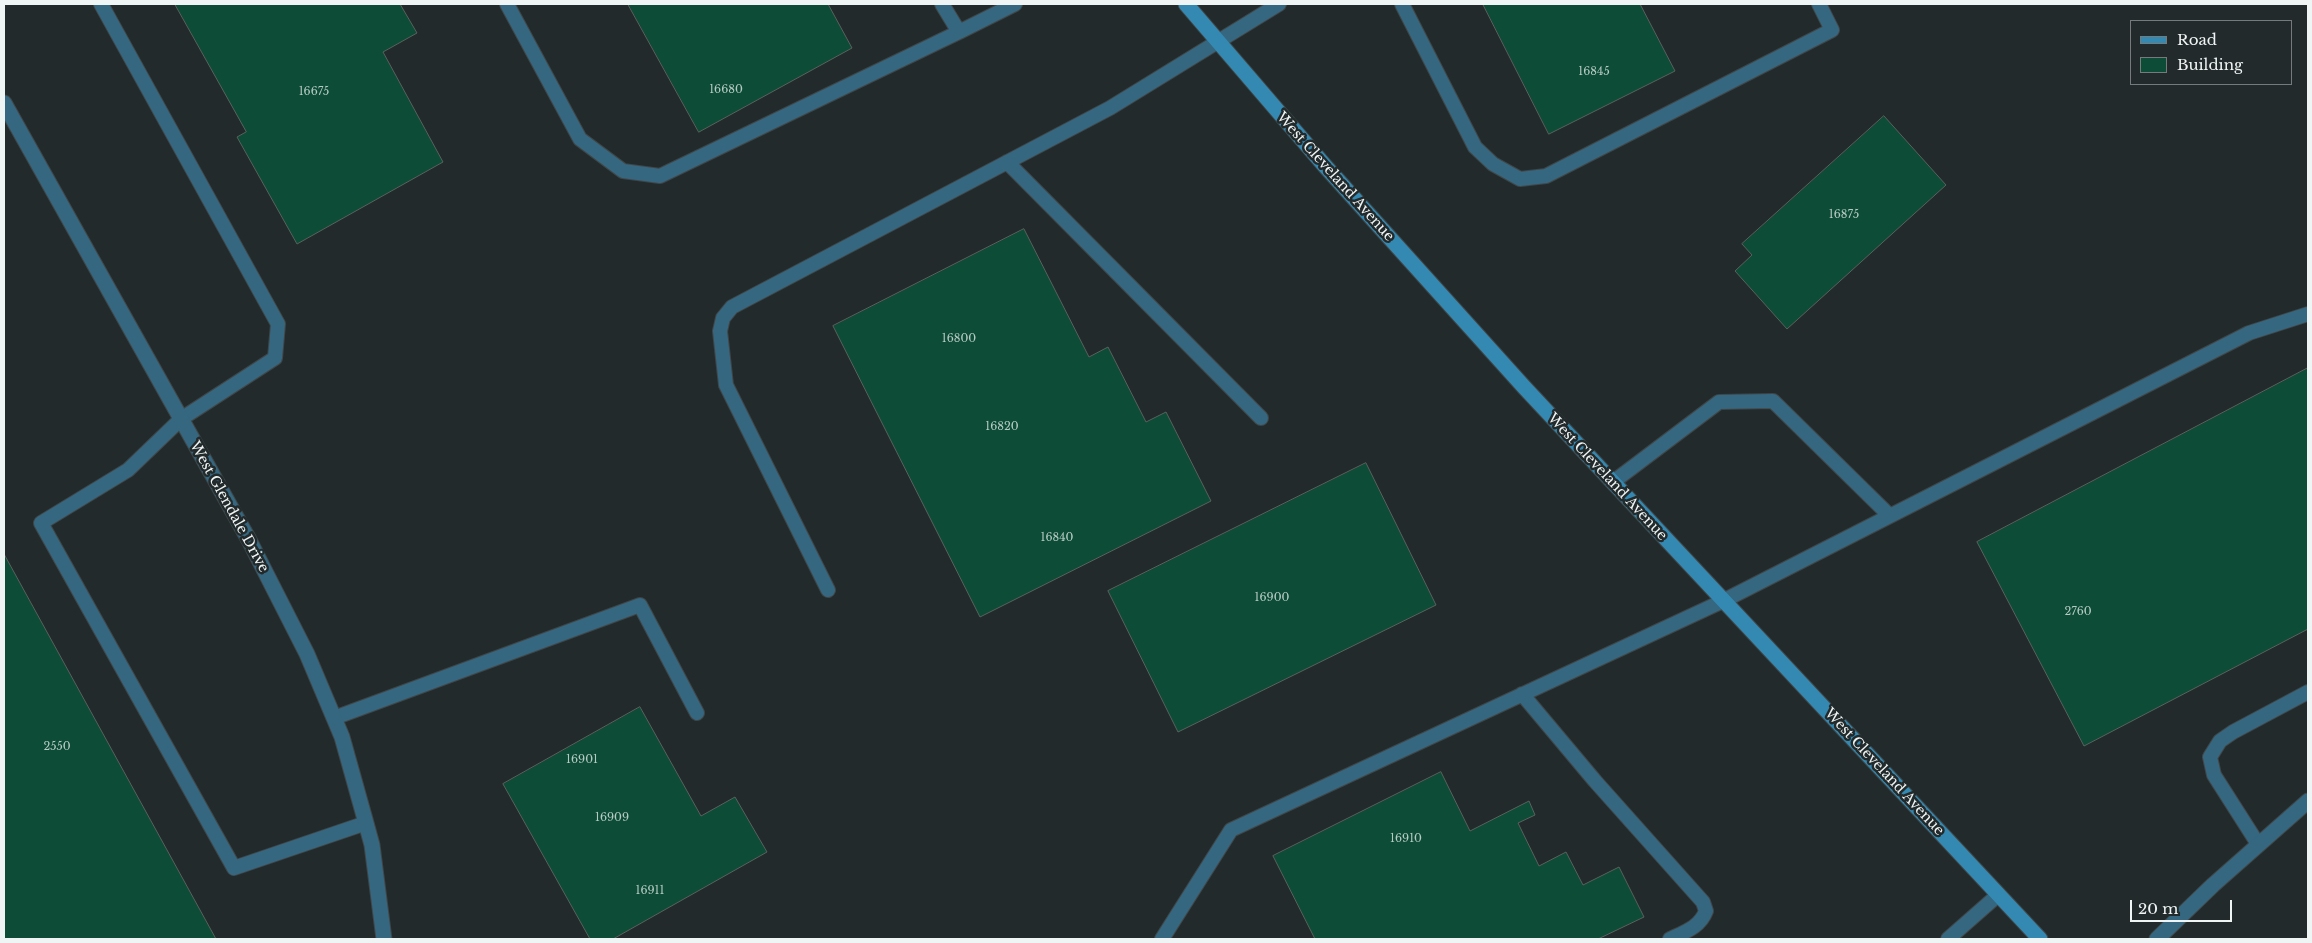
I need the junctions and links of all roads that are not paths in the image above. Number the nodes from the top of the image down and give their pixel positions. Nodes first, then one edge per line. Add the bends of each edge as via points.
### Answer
1 (101, 4) edge
2 (507, 4) edge
3 (942, 4) edge
4 (1015, 4) edge
5 (1186, 4) edge
6 (1279, 4) edge
7 (1402, 4) edge
8 (1820, 4) edge
9 (959, 32) junction
10 (1217, 42) junction
11 (4, 103) edge
12 (1006, 162) junction
13 (2308, 314) edge
14 (1261, 418) dead end
15 (181, 419) junction
16 (1613, 482) junction
17 (1890, 516) junction
18 (828, 590) dead end
19 (1723, 601) junction
20 (2308, 692) edge
21 (1522, 694) junction
22 (697, 713) dead end
23 (334, 718) junction
24 (2308, 801) edge
25 (366, 823) junction
26 (2258, 844) junction
27 (1998, 895) junction
28 (384, 939) edge
29 (1162, 939) edge
30 (1670, 939) edge
31 (1948, 939) edge
32 (2040, 939) edge
33 (2158, 939) edge

1 - 15 lane via 278,324 275,358
2 - 9 lane via 580,139 623,171 660,176
3 - 9 lane
4 - 9 lane
5 - 10 main road, West Cleveland Avenue
6 - 10 lane
7 - 8 lane via 1475,147 1493,164 1520,179 1546,176 1832,30
10 - 12 lane via 1110,108
10 - 16 main road, West Cleveland Avenue via 1325,166
11 - 15 street, West Glendale Drive
12 - 14 lane
12 - 18 lane via 732,306 723,318 720,331 726,385
13 - 17 lane via 2249,333
15 - 23 street, West Glendale Drive via 254,549 307,654
15 - 25 lane via 128,470 41,523 234,868
16 - 17 lane via 1719,402 1773,401
16 - 19 main road, West Cleveland Avenue
17 - 19 lane
19 - 21 lane
19 - 27 main road, West Cleveland Avenue
20 - 26 lane via 2233,732 2220,741 2210,757 2214,775
21 - 29 lane via 1231,830
21 - 30 lane via 1703,902 1706,911 1703,920
22 - 23 lane via 640,605
23 - 25 street, West Glendale Drive
24 - 26 street
25 - 28 street, West Glendale Drive via 372,845
26 - 33 street
27 - 31 lane
27 - 32 main road, West Cleveland Avenue

